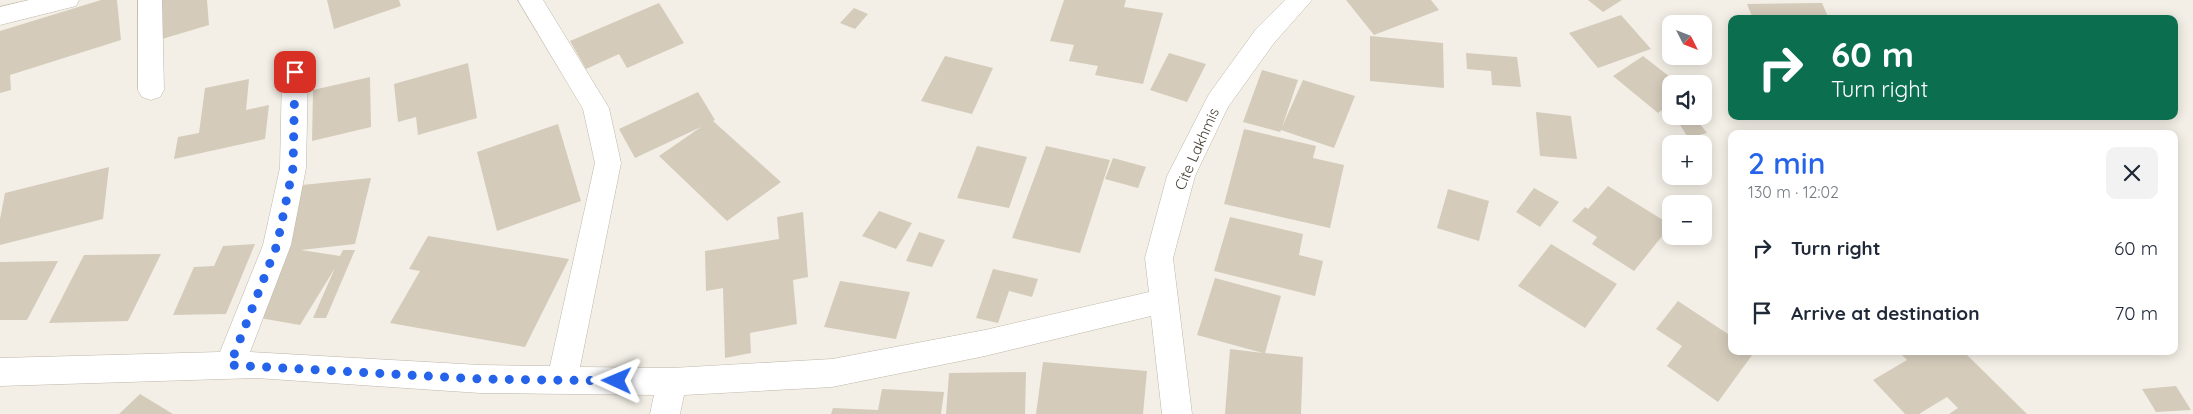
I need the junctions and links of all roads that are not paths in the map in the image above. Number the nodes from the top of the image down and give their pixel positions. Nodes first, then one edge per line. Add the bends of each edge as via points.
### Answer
1 (68, 0) edge
2 (150, 0) edge
3 (530, 0) edge
4 (1300, 0) edge
5 (0, 16) edge
6 (295, 72) dead end
7 (151, 90) dead end
8 (1163, 301) junction
9 (230, 365) junction
10 (0, 372) edge
11 (562, 380) junction
12 (672, 382) junction
13 (664, 414) edge
14 (1177, 414) edge

1 - 5 street
2 - 7 street
3 - 11 street via 596,108 608,163
4 - 8 street, Cite Lakhmis via 1265,36 1218,101 1181,176 1159,258
6 - 9 street via 293,168 279,236
8 - 12 street via 985,343 832,374
8 - 14 street, Cite Lakhmis
9 - 10 street
9 - 11 street via 480,379
11 - 12 street
12 - 13 street

